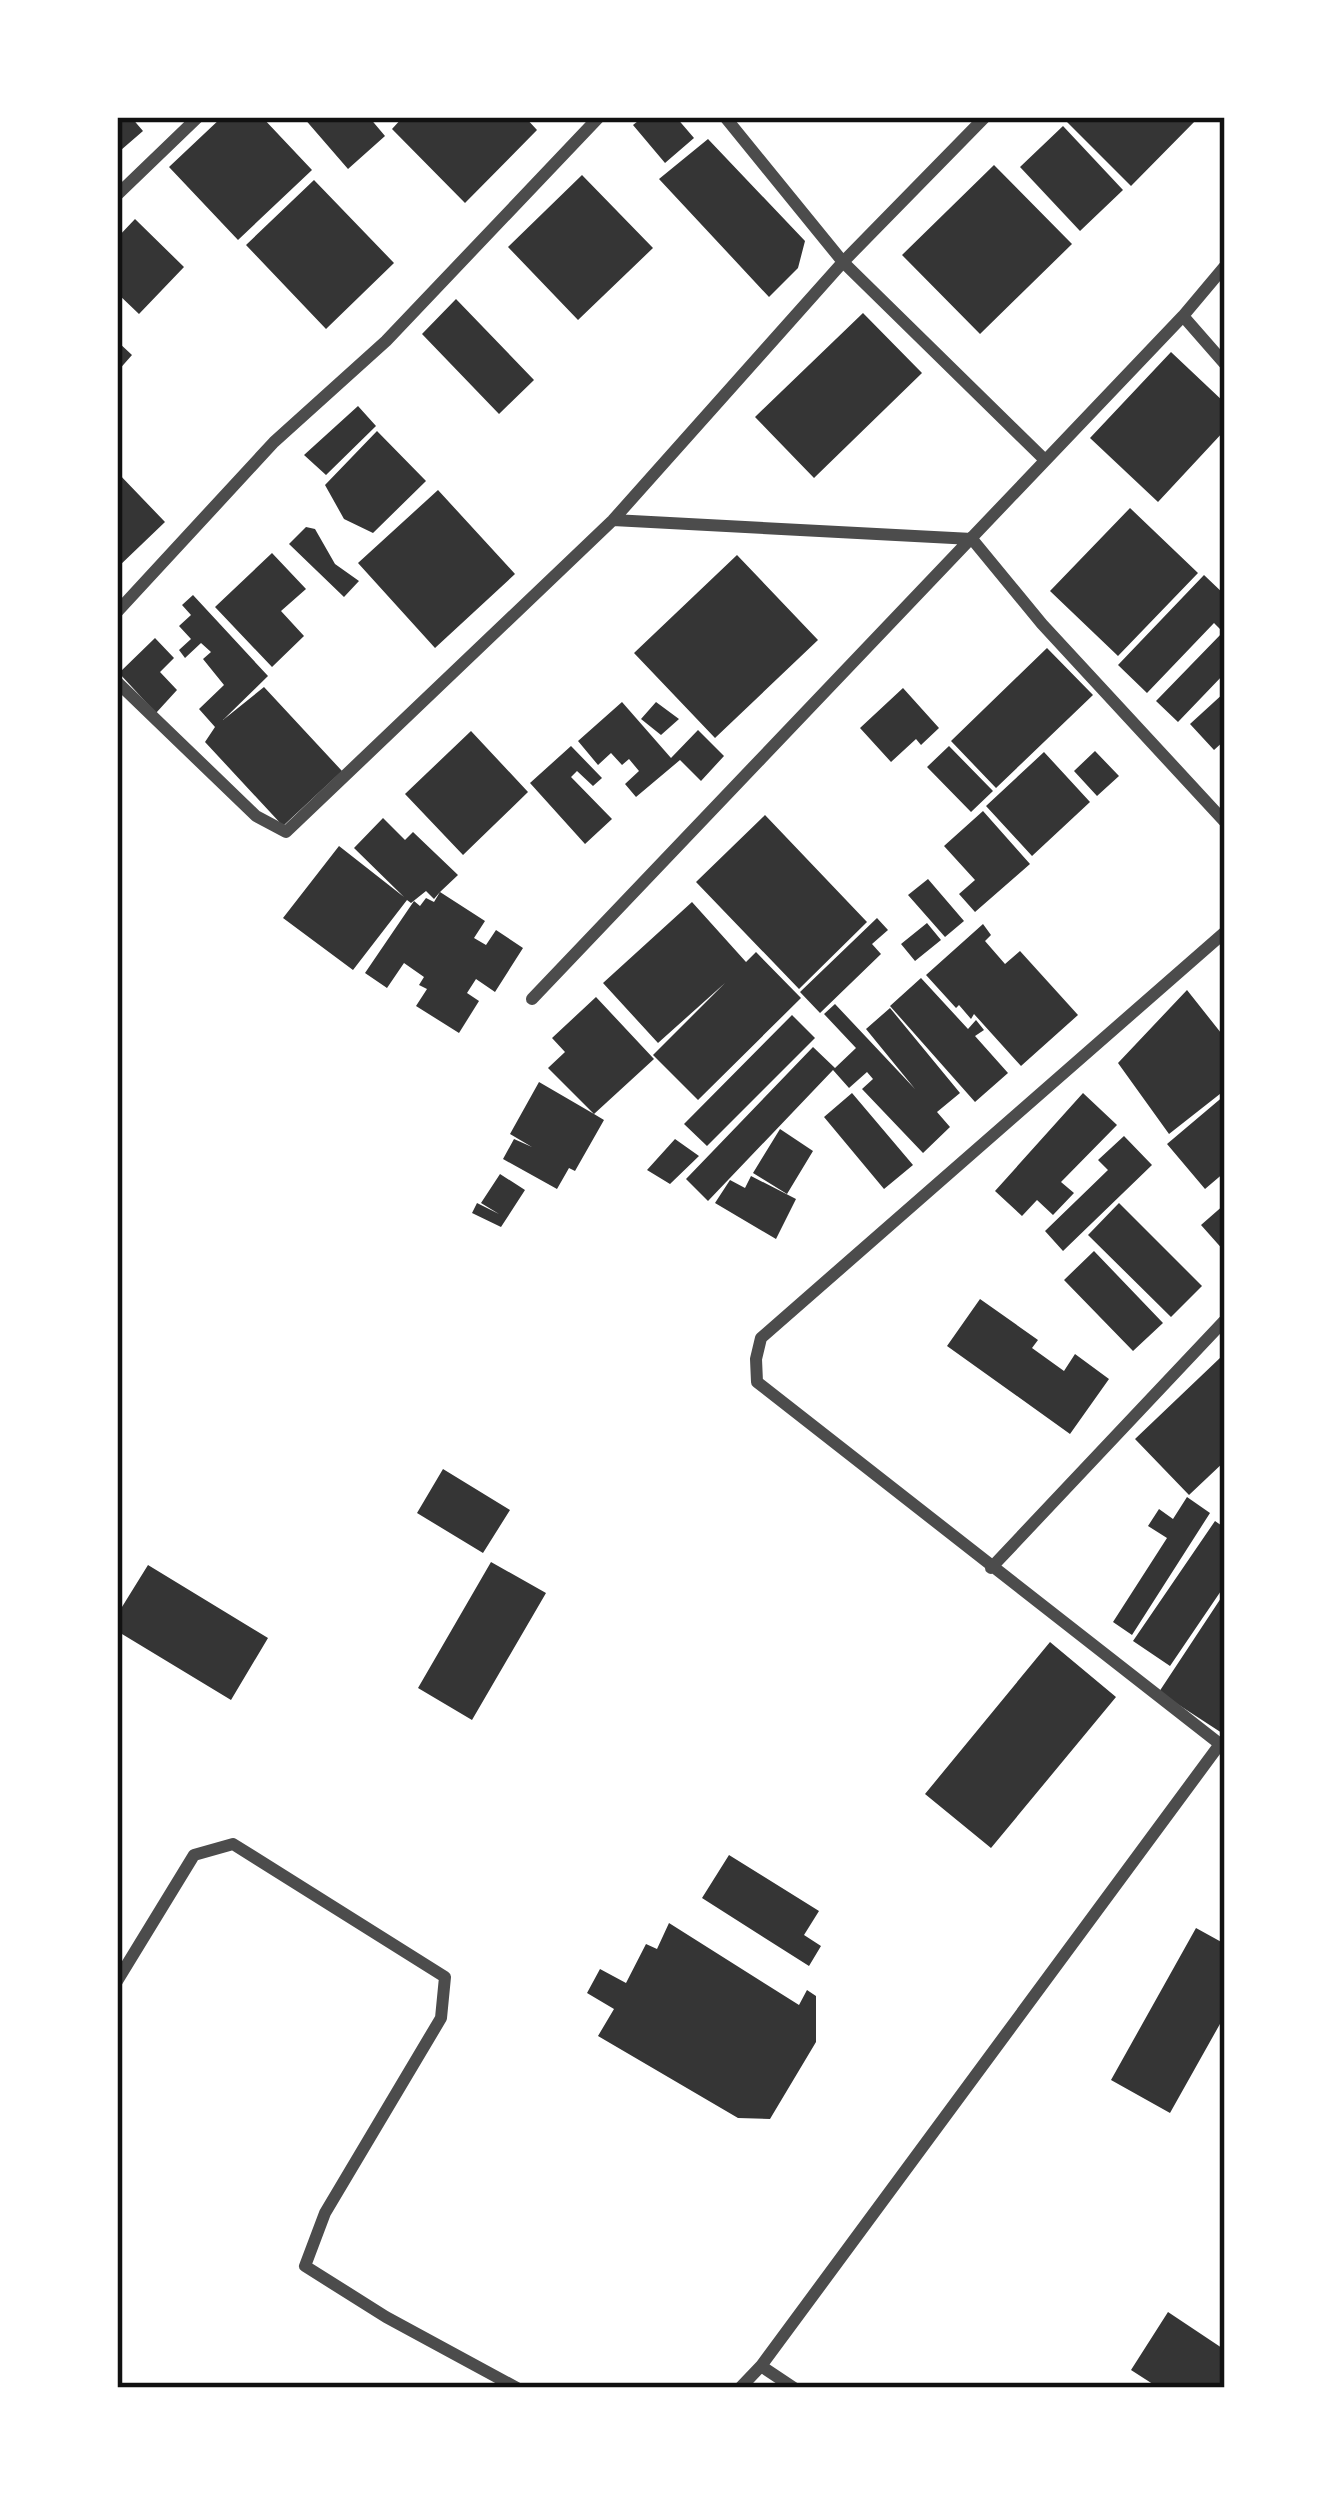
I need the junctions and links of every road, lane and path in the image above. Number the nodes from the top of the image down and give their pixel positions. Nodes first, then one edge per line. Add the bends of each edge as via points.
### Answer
1 (198, 117) edge
2 (599, 117) edge
3 (725, 117) edge
4 (985, 117) edge
5 (117, 195) edge
6 (843, 262) junction
7 (1225, 266) edge
8 (1183, 316) junction
9 (1225, 364) edge
10 (1046, 460) junction
11 (613, 520) junction
12 (972, 539) junction
13 (117, 612) edge
14 (117, 682) edge
15 (1225, 822) edge
16 (1225, 932) edge
17 (532, 999) dead end
18 (1225, 1320) edge
19 (992, 1568) junction
20 (1222, 1746) edge
21 (117, 1981) edge
22 (761, 2366) junction
23 (517, 2388) edge
24 (740, 2388) edge
25 (794, 2388) edge

1 - 5 street
2 - 13 street via 386,341 274,442
3 - 6 street
4 - 6 street
6 - 10 street
6 - 11 street
7 - 8 street
8 - 9 street
8 - 10 street
10 - 12 street
11 - 12 street
11 - 14 street via 286,832 256,816
12 - 15 street
12 - 17 street
16 - 19 street via 761,1338 758,1382
18 - 19 street
19 - 20 street
20 - 22 street
21 - 23 street via 194,1855 233,1844 445,1977 441,2018 325,2213 305,2266
22 - 24 street
22 - 25 street

